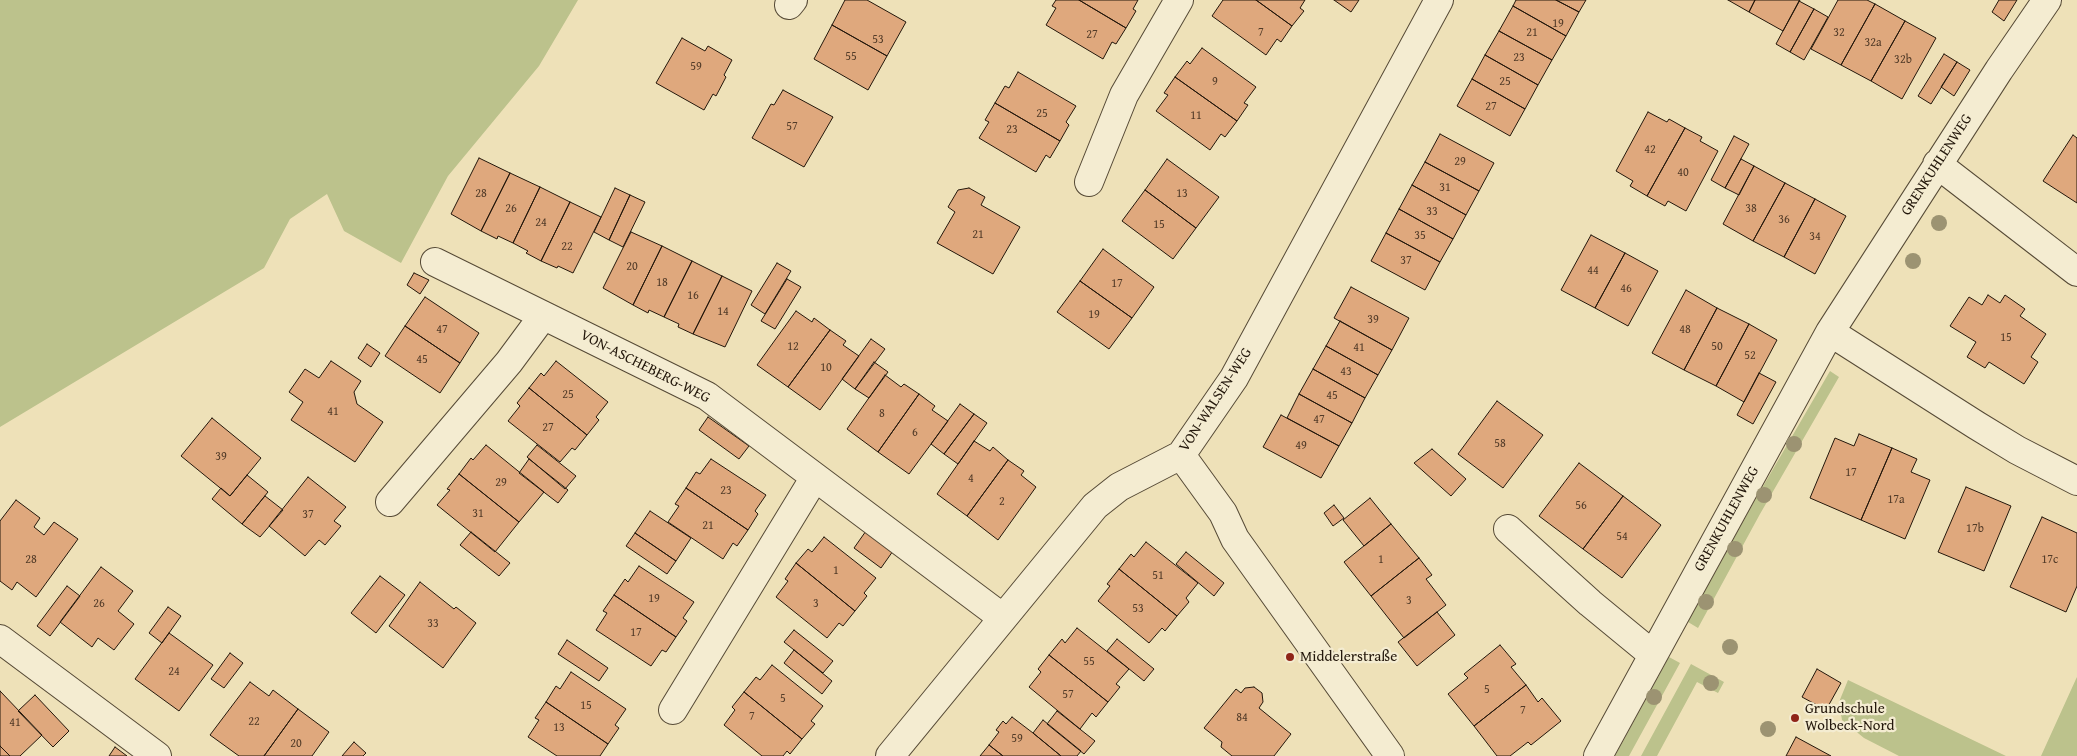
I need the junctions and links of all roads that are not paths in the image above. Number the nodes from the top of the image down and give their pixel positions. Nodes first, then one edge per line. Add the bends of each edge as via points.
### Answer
1 (1179, 0) edge
2 (1439, 0) edge
3 (2047, 0) edge
4 (1937, 164) junction
5 (1089, 182) dead end
6 (435, 262) dead end
7 (2077, 272) edge
8 (543, 316) junction
9 (1830, 332) junction
10 (1181, 455) junction
11 (815, 477) junction
12 (2077, 482) edge
13 (390, 502) dead end
14 (1508, 529) dead end
15 (1002, 618) junction
16 (0, 639) edge
17 (1652, 654) junction
18 (673, 710) dead end
19 (157, 756) edge
20 (890, 756) edge
21 (1390, 756) edge
22 (1598, 756) edge

1 - 5 street via 1124,95
2 - 10 street, VON-WALSEN-WEG via 1234,378
3 - 4 street, GRENKUHLENWEG
4 - 7 street
4 - 9 street, GRENKUHLENWEG
6 - 8 street, VON-ASCHEBERG-WEG
8 - 11 street, VON-ASCHEBERG-WEG via 707,396
8 - 13 street via 509,362
9 - 12 street via 2017,450
9 - 17 street, GRENKUHLENWEG
10 - 15 street, VON-WALSEN-WEG via 1119,486 1095,506
10 - 21 street via 1223,513 1235,539
11 - 15 street, VON-ASCHEBERG-WEG
11 - 18 street
14 - 17 street
15 - 20 street, VON-WALSEN-WEG
16 - 19 street
17 - 22 street, GRENKUHLENWEG

